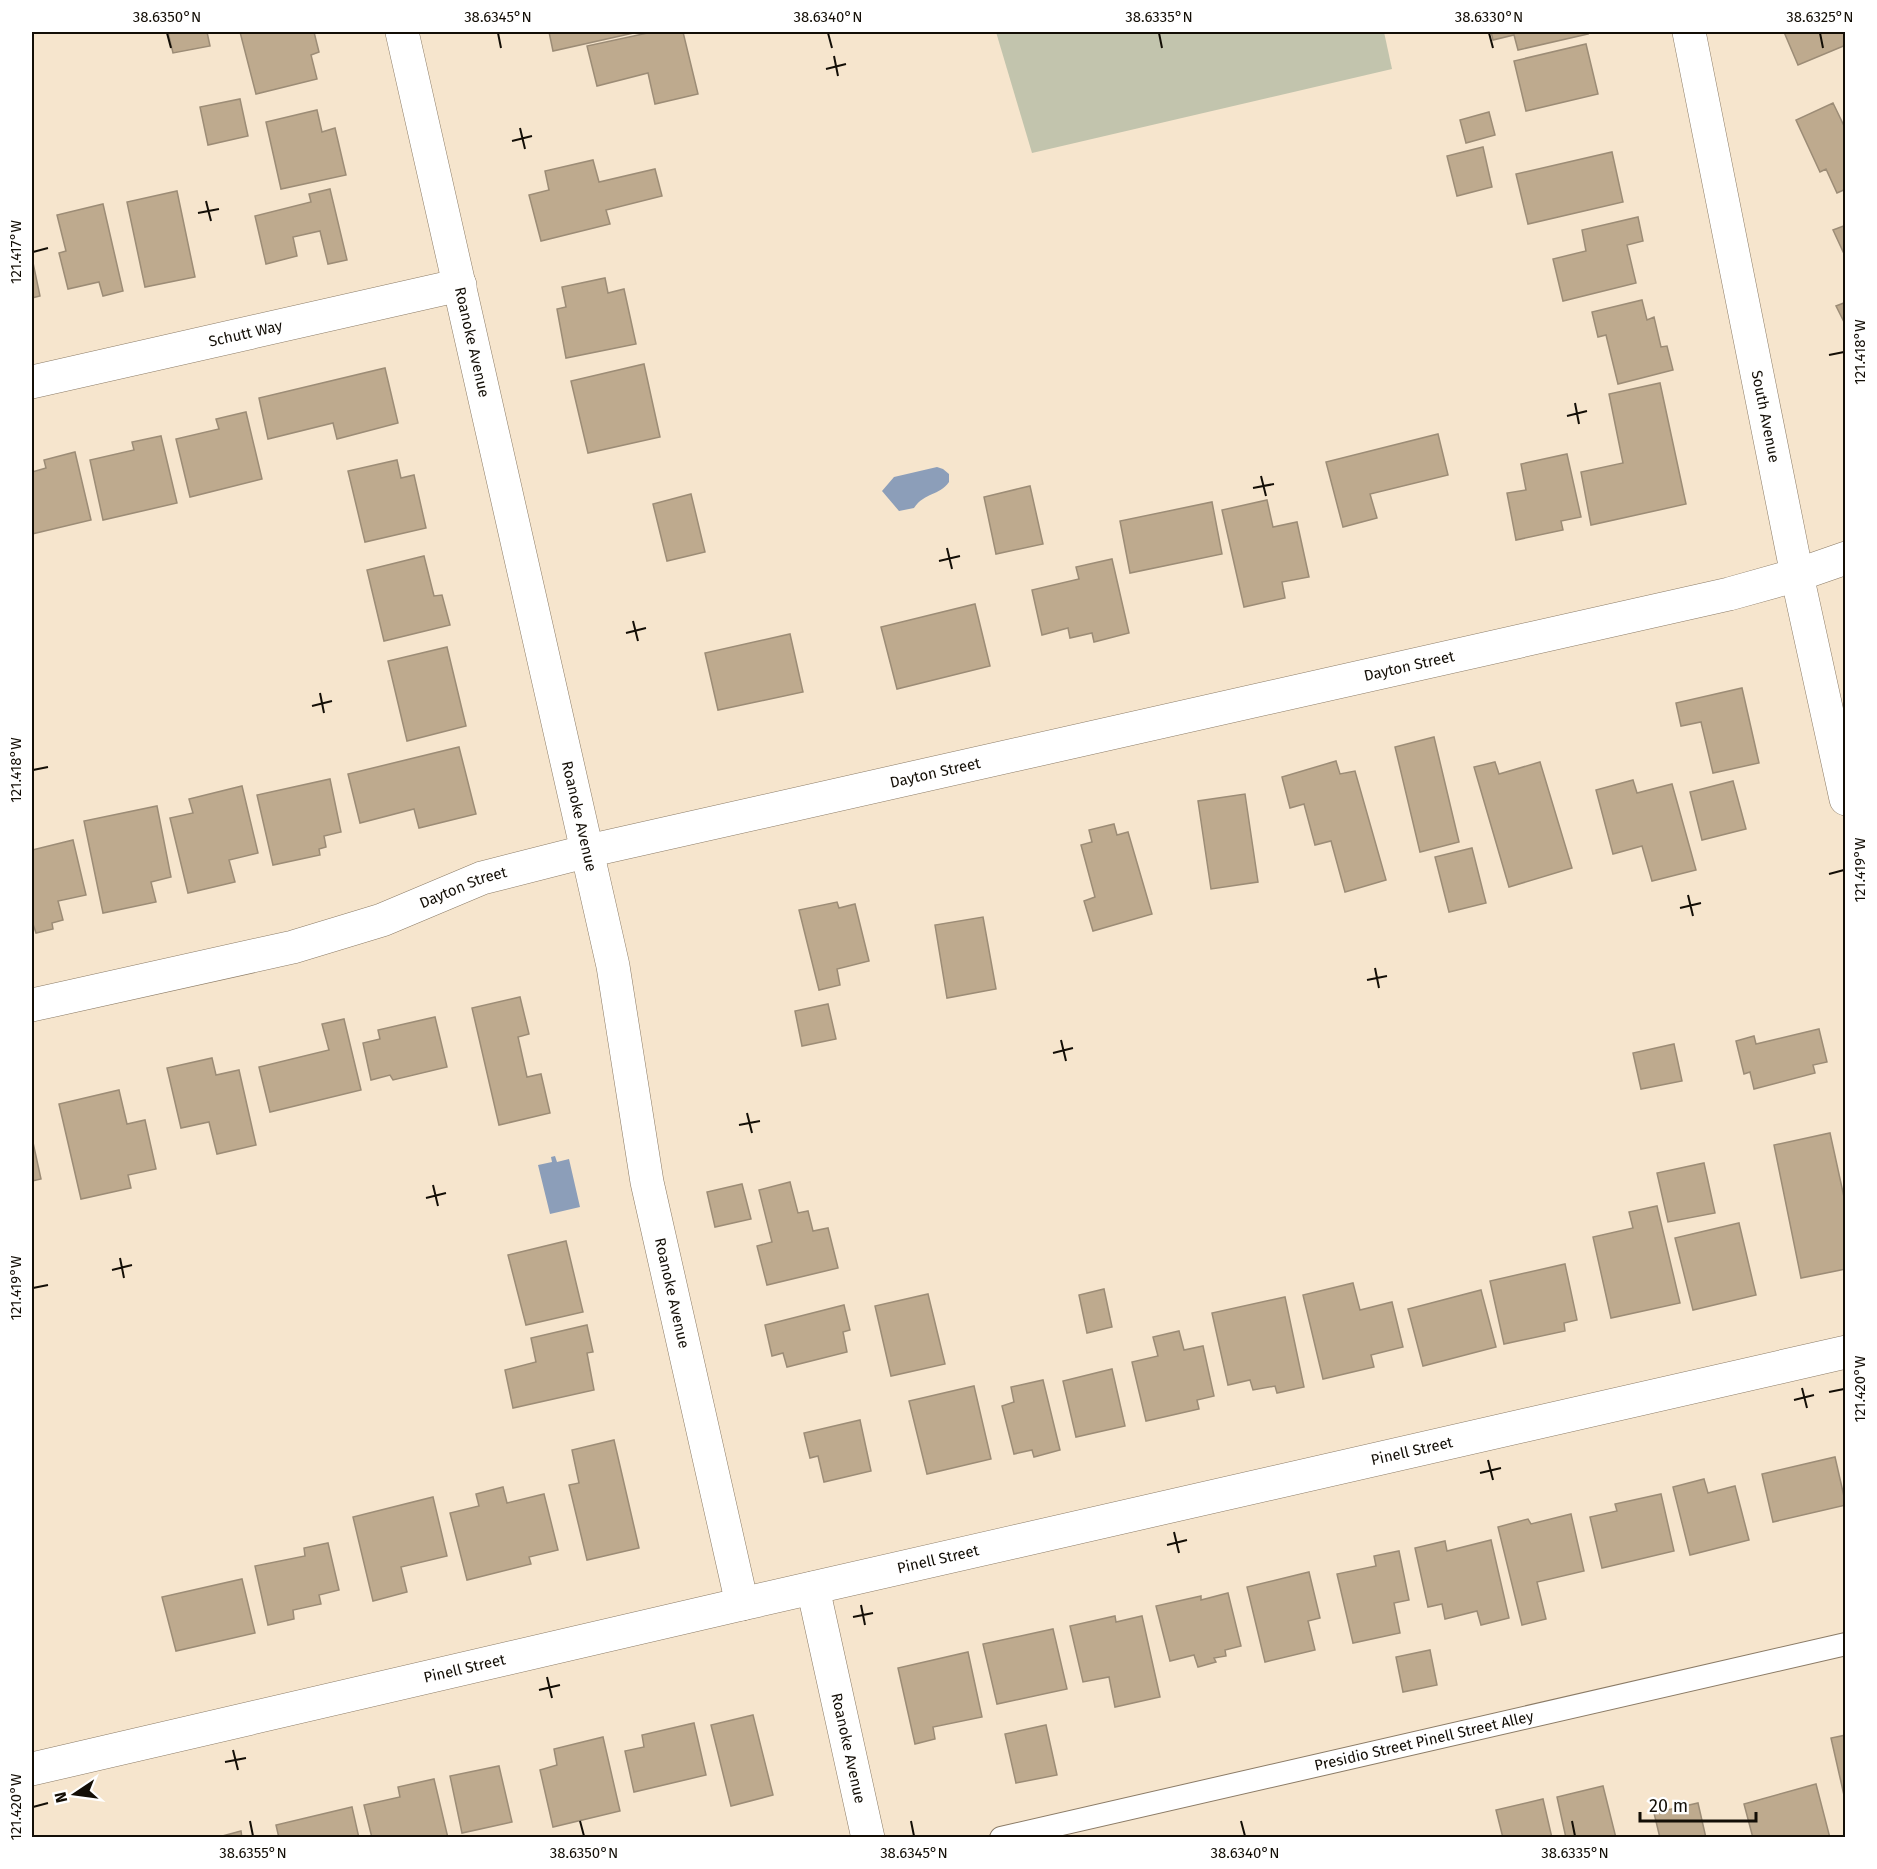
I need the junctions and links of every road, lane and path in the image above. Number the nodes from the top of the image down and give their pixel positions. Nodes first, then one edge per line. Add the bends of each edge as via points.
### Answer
1 (402, 32) edge
2 (1689, 32) edge
3 (460, 285) junction
4 (32, 382) edge
5 (1845, 558) edge
6 (1797, 575) junction
7 (1845, 799) edge
8 (588, 851) junction
9 (32, 1005) edge
10 (1845, 1352) edge
11 (813, 1588) junction
12 (742, 1604) junction
13 (1845, 1644) edge
14 (32, 1769) edge
15 (868, 1838) edge
16 (1001, 1838) edge

1 - 3 street, Roanoke Avenue
2 - 6 street, South Avenue
3 - 4 street, Schutt Way
3 - 8 street, Roanoke Avenue
5 - 6 street, Dayton Street
6 - 7 street, South Avenue
6 - 8 street, Dayton Street via 1717,597
8 - 9 street, Dayton Street via 482,878 382,920 293,947
8 - 12 street, Roanoke Avenue via 614,966 647,1182
10 - 11 street, Pinell Street
11 - 12 street, Pinell Street
11 - 15 street, Roanoke Avenue
12 - 14 street, Pinell Street
13 - 16 lane, Presidio Street Pinell Street Alley

